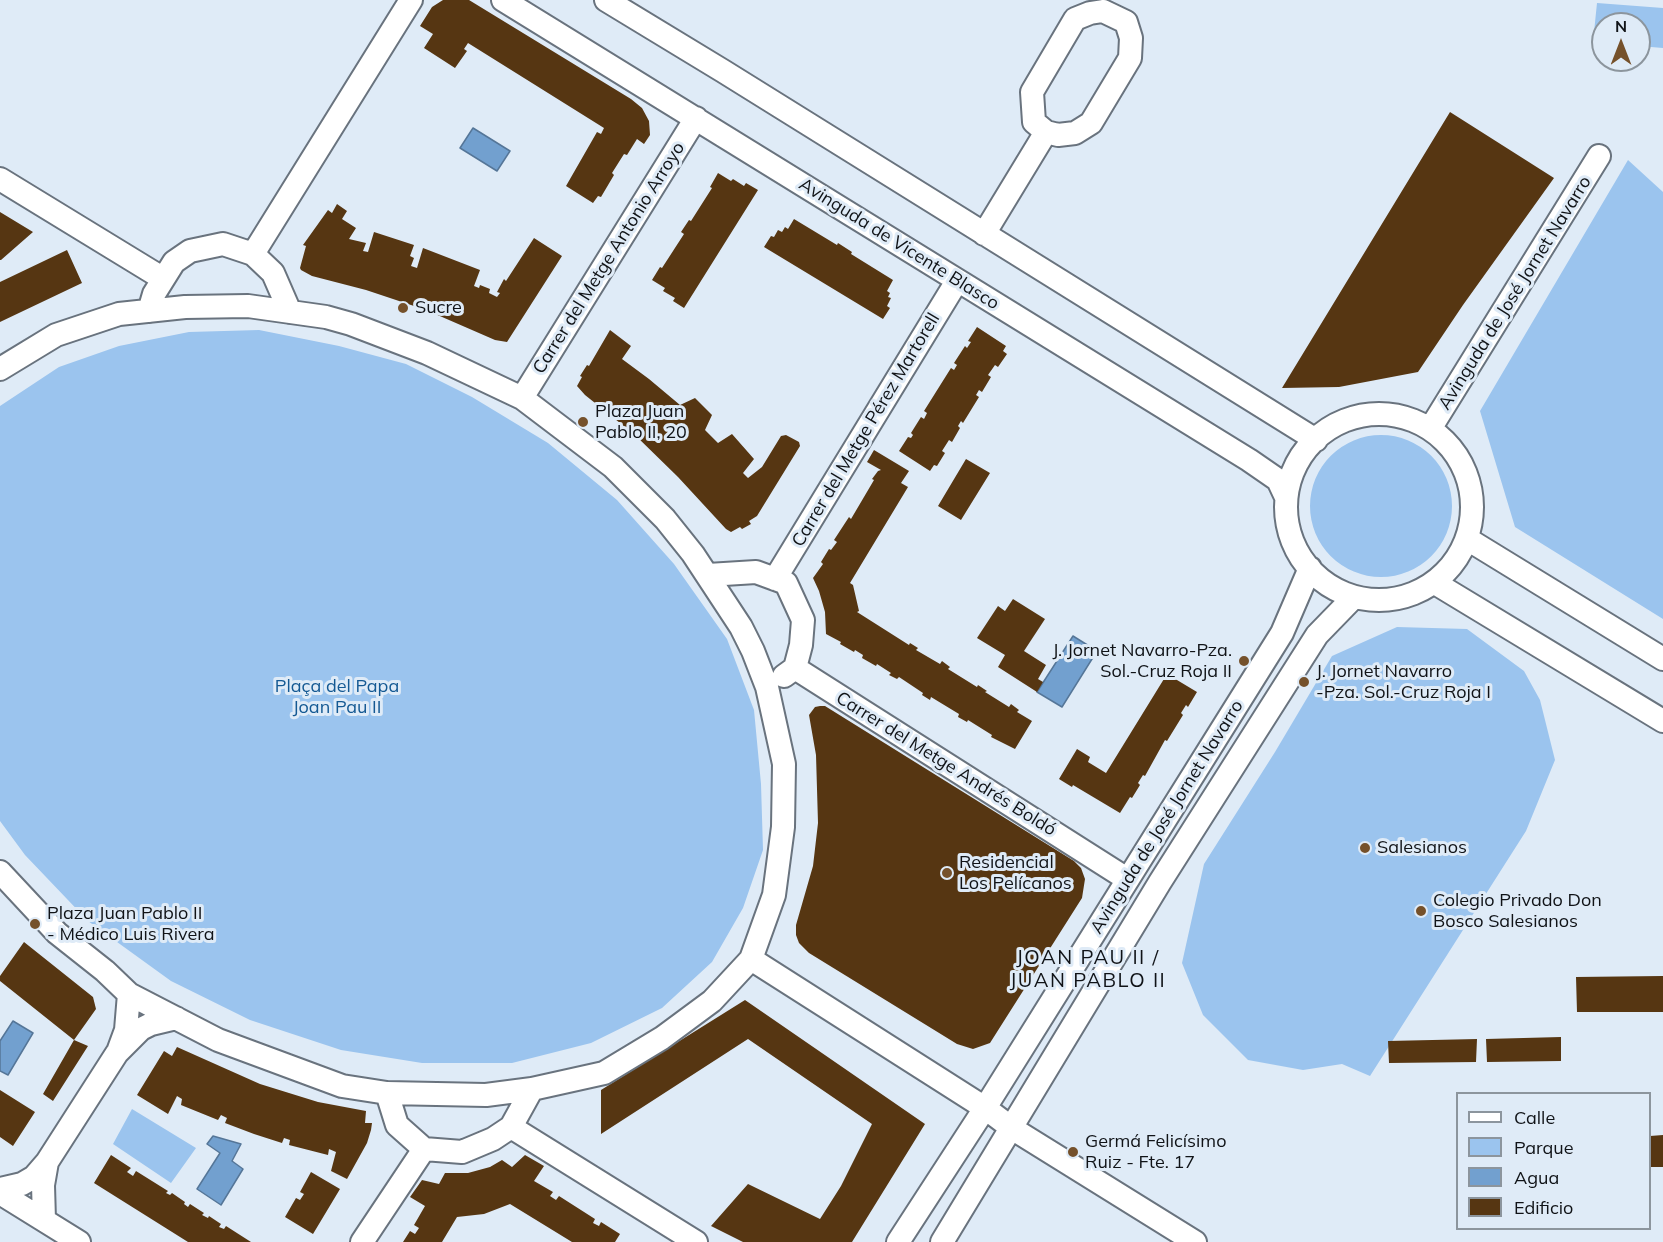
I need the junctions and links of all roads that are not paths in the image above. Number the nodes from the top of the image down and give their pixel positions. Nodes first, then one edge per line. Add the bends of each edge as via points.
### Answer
1 (411, 0) edge
2 (503, 0) edge
3 (606, 0) edge
4 (696, 118) junction
5 (1046, 132) junction
6 (1599, 156) dead end
7 (0, 179) edge
8 (984, 234) junction
9 (253, 254) junction
10 (162, 278) junction
11 (957, 281) junction
12 (149, 310) junction
13 (290, 312) junction
14 (0, 369) edge
15 (522, 398) junction
16 (1430, 429) junction
17 (1316, 440) junction
18 (1286, 497) junction
19 (1469, 540) junction
20 (1310, 568) junction
21 (708, 575) junction
22 (775, 579) junction
23 (1435, 583) junction
24 (1352, 599) junction
25 (1663, 659) edge
26 (795, 668) junction
27 (767, 687) junction
28 (1663, 721) edge
29 (0, 872) edge
30 (1127, 879) junction
31 (751, 959) junction
32 (129, 994) junction
33 (176, 1018) junction
34 (117, 1053) junction
35 (532, 1089) junction
36 (387, 1093) junction
37 (985, 1108) junction
38 (511, 1127) junction
39 (1013, 1129) junction
40 (424, 1149) junction
41 (47, 1162) junction
42 (0, 1191) edge
43 (44, 1220) junction
44 (79, 1242) edge
45 (362, 1242) edge
46 (696, 1242) edge
47 (898, 1242) edge
48 (942, 1242) edge
49 (1195, 1242) edge

1 - 9 street
2 - 4 street, Avinguda de Vicente Blasco
3 - 8 street
4 - 11 street, Avinguda de Vicente Blasco
4 - 15 street, Carrer del Metge Antonio Arroyo
5 - 5 street via 1076,133 1091,123 1130,58 1131,38 1125,22 1115,15 1103,11 1076,19 1032,92 1034,122
5 - 8 street
6 - 16 street, Avinguda de José Jornet Navarro
7 - 10 street
8 - 17 street
9 - 10 street via 224,244 190,251 174,262
9 - 13 street via 273,273
10 - 12 street
11 - 18 street, Avinguda de Vicente Blasco via 1249,460 1278,480
11 - 22 street, Carrer del Metge Pérez Martorell
12 - 13 street via 248,306
12 - 14 street via 119,314 56,335
13 - 15 street via 351,324 427,353
15 - 21 street via 614,467 665,519
16 - 17 street via 1408,417 1378,413 1339,422
16 - 19 street via 1455,453 1469,488
17 - 18 street via 1299,461
18 - 20 street via 1290,541
19 - 23 street
19 - 25 street
20 - 24 street
20 - 30 street, Avinguda de José Jornet Navarro via 1282,633
21 - 22 street via 756,572
21 - 27 street via 741,627
22 - 26 street via 786,583 802,620
23 - 24 street via 1405,599
23 - 28 street
24 - 39 street, Avinguda de José Jornet Navarro via 1317,635 1160,882
26 - 27 street
26 - 30 street, Carrer del Metge Andrés Boldó
27 - 31 street via 784,764 783,827 774,895
29 - 32 street via 57,933
30 - 37 street, Avinguda de José Jornet Navarro
31 - 35 street via 712,1001 662,1038 604,1072
31 - 37 street
32 - 33 street
32 - 34 street via 126,1030
33 - 34 street via 151,1023
33 - 36 street via 218,1040 342,1086
34 - 41 street
35 - 36 street via 461,1096
35 - 38 street
36 - 40 street via 398,1125
37 - 39 street
37 - 47 street, Avinguda de José Jornet Navarro
38 - 40 street via 462,1152
38 - 46 street
39 - 48 street, Avinguda de José Jornet Navarro
39 - 49 street
40 - 45 street
41 - 42 street via 34,1177
41 - 43 street
42 - 43 street
43 - 44 street

